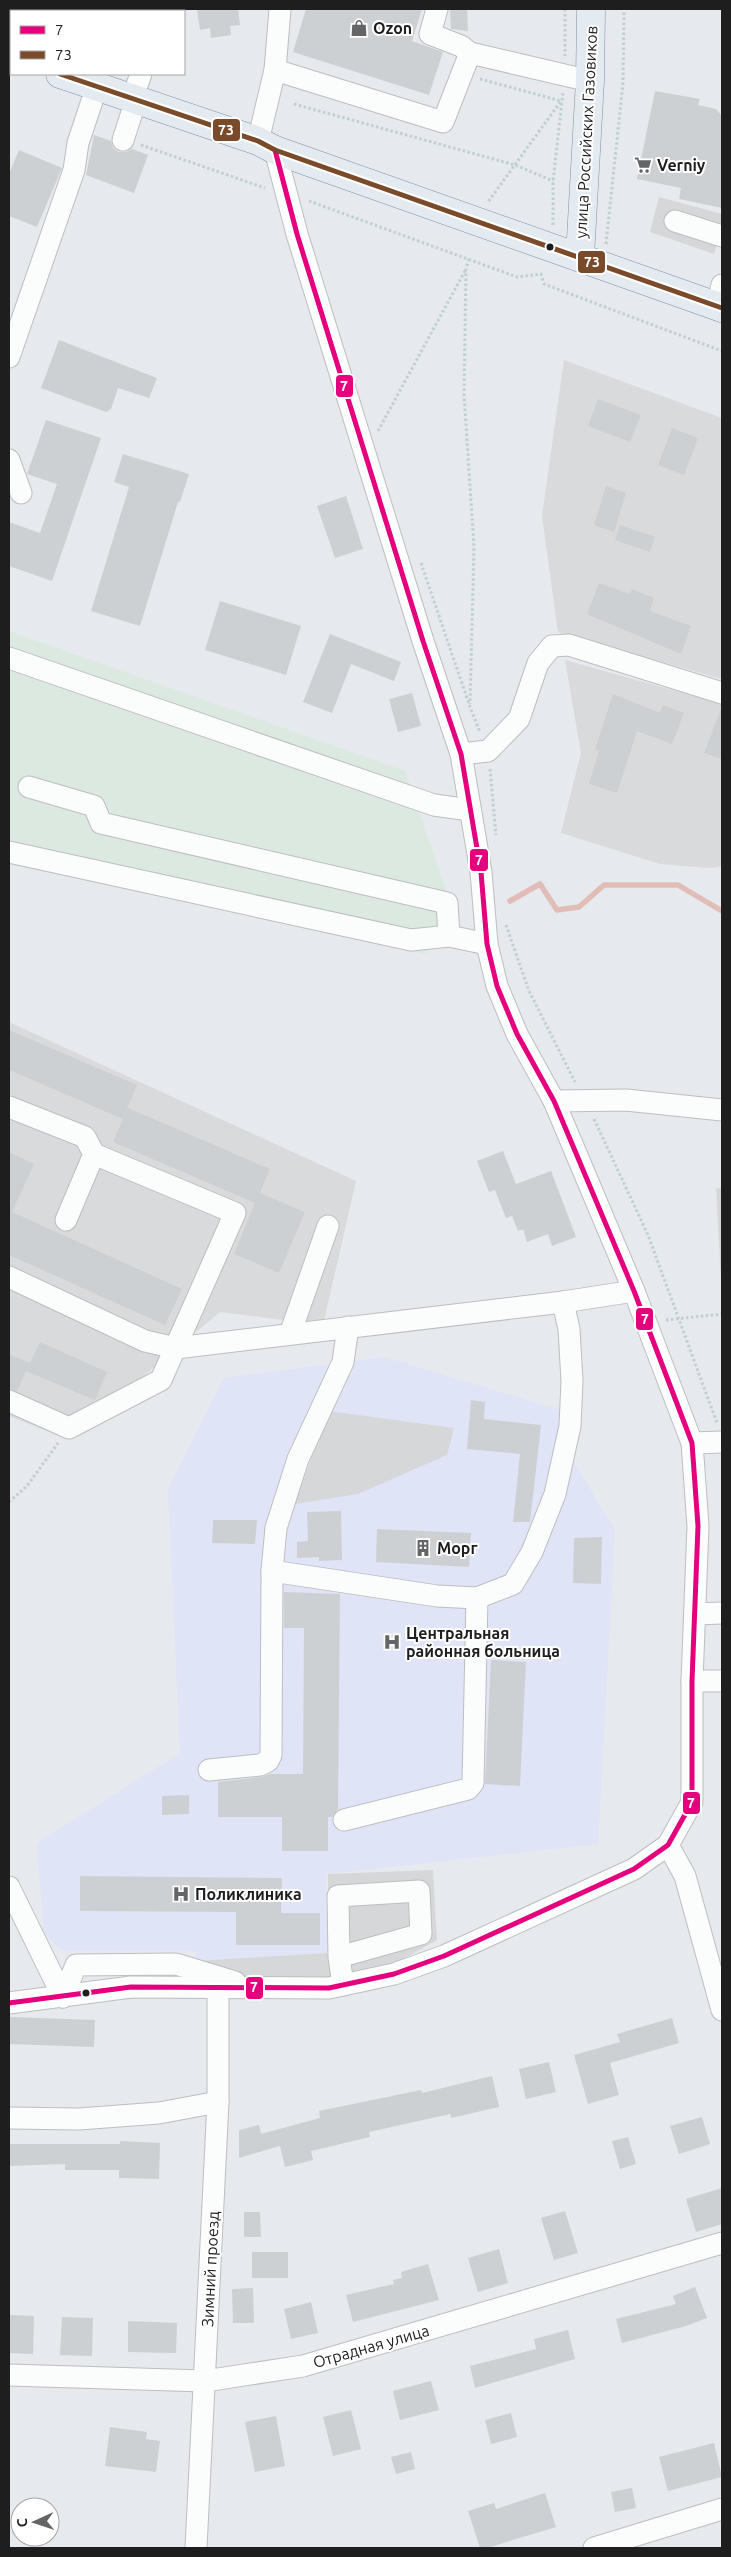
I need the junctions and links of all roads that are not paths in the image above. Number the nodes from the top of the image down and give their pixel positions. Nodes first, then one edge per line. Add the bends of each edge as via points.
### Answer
1 (149, 9) edge
2 (280, 9) edge
3 (437, 9) edge
4 (591, 9) edge
5 (159, 10) edge
6 (470, 53) junction
7 (275, 70) junction
8 (66, 75) edge
9 (141, 75) edge
10 (577, 78) junction
11 (98, 86) junction
12 (134, 99) junction
13 (123, 139) road end
14 (266, 145) junction
15 (675, 220) dead end
16 (722, 236) edge
17 (580, 256) junction
18 (720, 300) edge
19 (9, 357) edge
20 (9, 460) edge
21 (21, 493) dead end
22 (9, 658) edge
23 (722, 693) edge
24 (461, 754) junction
25 (29, 787) dead end
26 (470, 810) junction
27 (9, 852) edge
28 (449, 936) junction
29 (487, 944) junction
30 (554, 1101) junction
31 (9, 1107) edge
32 (722, 1110) edge
33 (94, 1154) junction
34 (66, 1220) dead end
35 (328, 1226) dead end
36 (9, 1276) edge
37 (634, 1291) junction
38 (563, 1302) junction
39 (348, 1327) junction
40 (290, 1334) junction
41 (176, 1348) junction
42 (9, 1401) edge
43 (721, 1435) edge
44 (692, 1444) junction
45 (272, 1571) junction
46 (477, 1598) junction
47 (722, 1613) edge
48 (695, 1614) junction
49 (722, 1680) edge
50 (692, 1681) junction
51 (209, 1770) dead end
52 (344, 1820) dead end
53 (668, 1845) junction
54 (9, 1888) edge
55 (339, 1957) junction
56 (343, 1985) junction
57 (255, 1987) junction
58 (218, 1989) junction
59 (63, 1997) junction
60 (9, 2004) edge
61 (722, 2010) edge
62 (218, 2102) junction
63 (9, 2118) edge
64 (722, 2243) edge
65 (9, 2375) edge
66 (205, 2382) junction
67 (722, 2509) edge
68 (196, 2548) edge
69 (594, 2548) edge

1 - 5 street
2 - 7 street
3 - 6 street via 430,34
4 - 10 main road, улица Российских Газовиков
6 - 7 street via 443,122
6 - 10 street
7 - 14 street
8 - 11 main road
9 - 12 street
10 - 17 main road, улица Российских Газовиков
11 - 12 main road
11 - 19 street via 78,143 74,170
12 - 13 street
12 - 14 main road
14 - 17 main road
14 - 24 street
15 - 16 street
17 - 18 main road
20 - 21 street
22 - 26 street via 434,805
23 - 24 street via 569,645 552,646 538,663 519,719 488,751
24 - 26 street
25 - 28 street via 94,806 101,823 447,903
26 - 29 street via 481,872
27 - 28 street via 411,940
28 - 29 street
29 - 30 street via 497,986 517,1034
30 - 32 street via 626,1100
30 - 37 street
31 - 33 street via 85,1137
33 - 34 street
33 - 41 street via 235,1213
35 - 40 street
36 - 41 street via 144,1341
37 - 38 street
37 - 44 street
38 - 39 street
38 - 46 street via 569,1329 572,1381 570,1426 555,1494 532,1552 513,1584
39 - 40 street
39 - 45 street via 343,1362 298,1459 276,1528
40 - 41 street
41 - 42 street via 161,1380 69,1428
43 - 44 street
44 - 48 street via 698,1526
45 - 46 street via 437,1596
45 - 51 street via 271,1755 260,1765
46 - 52 street via 473,1782 468,1789
47 - 48 street
48 - 50 street
49 - 50 street
50 - 53 street via 692,1802
53 - 56 street via 634,1869 444,1956 394,1974
53 - 61 street via 685,1876
54 - 59 street
55 - 55 street via 338,1896 419,1892 421,1934
55 - 56 street
56 - 57 street via 329,1988
57 - 58 street
57 - 59 street via 176,1964 76,1965
58 - 59 street via 131,1987
58 - 62 street, Зимний проезд
59 - 60 street
62 - 63 street via 159,2113 79,2119
62 - 66 street, Зимний проезд
64 - 66 street, Отрадная улица via 303,2366
65 - 66 street, Отрадная улица
66 - 68 street, Зимний проезд
67 - 69 street

